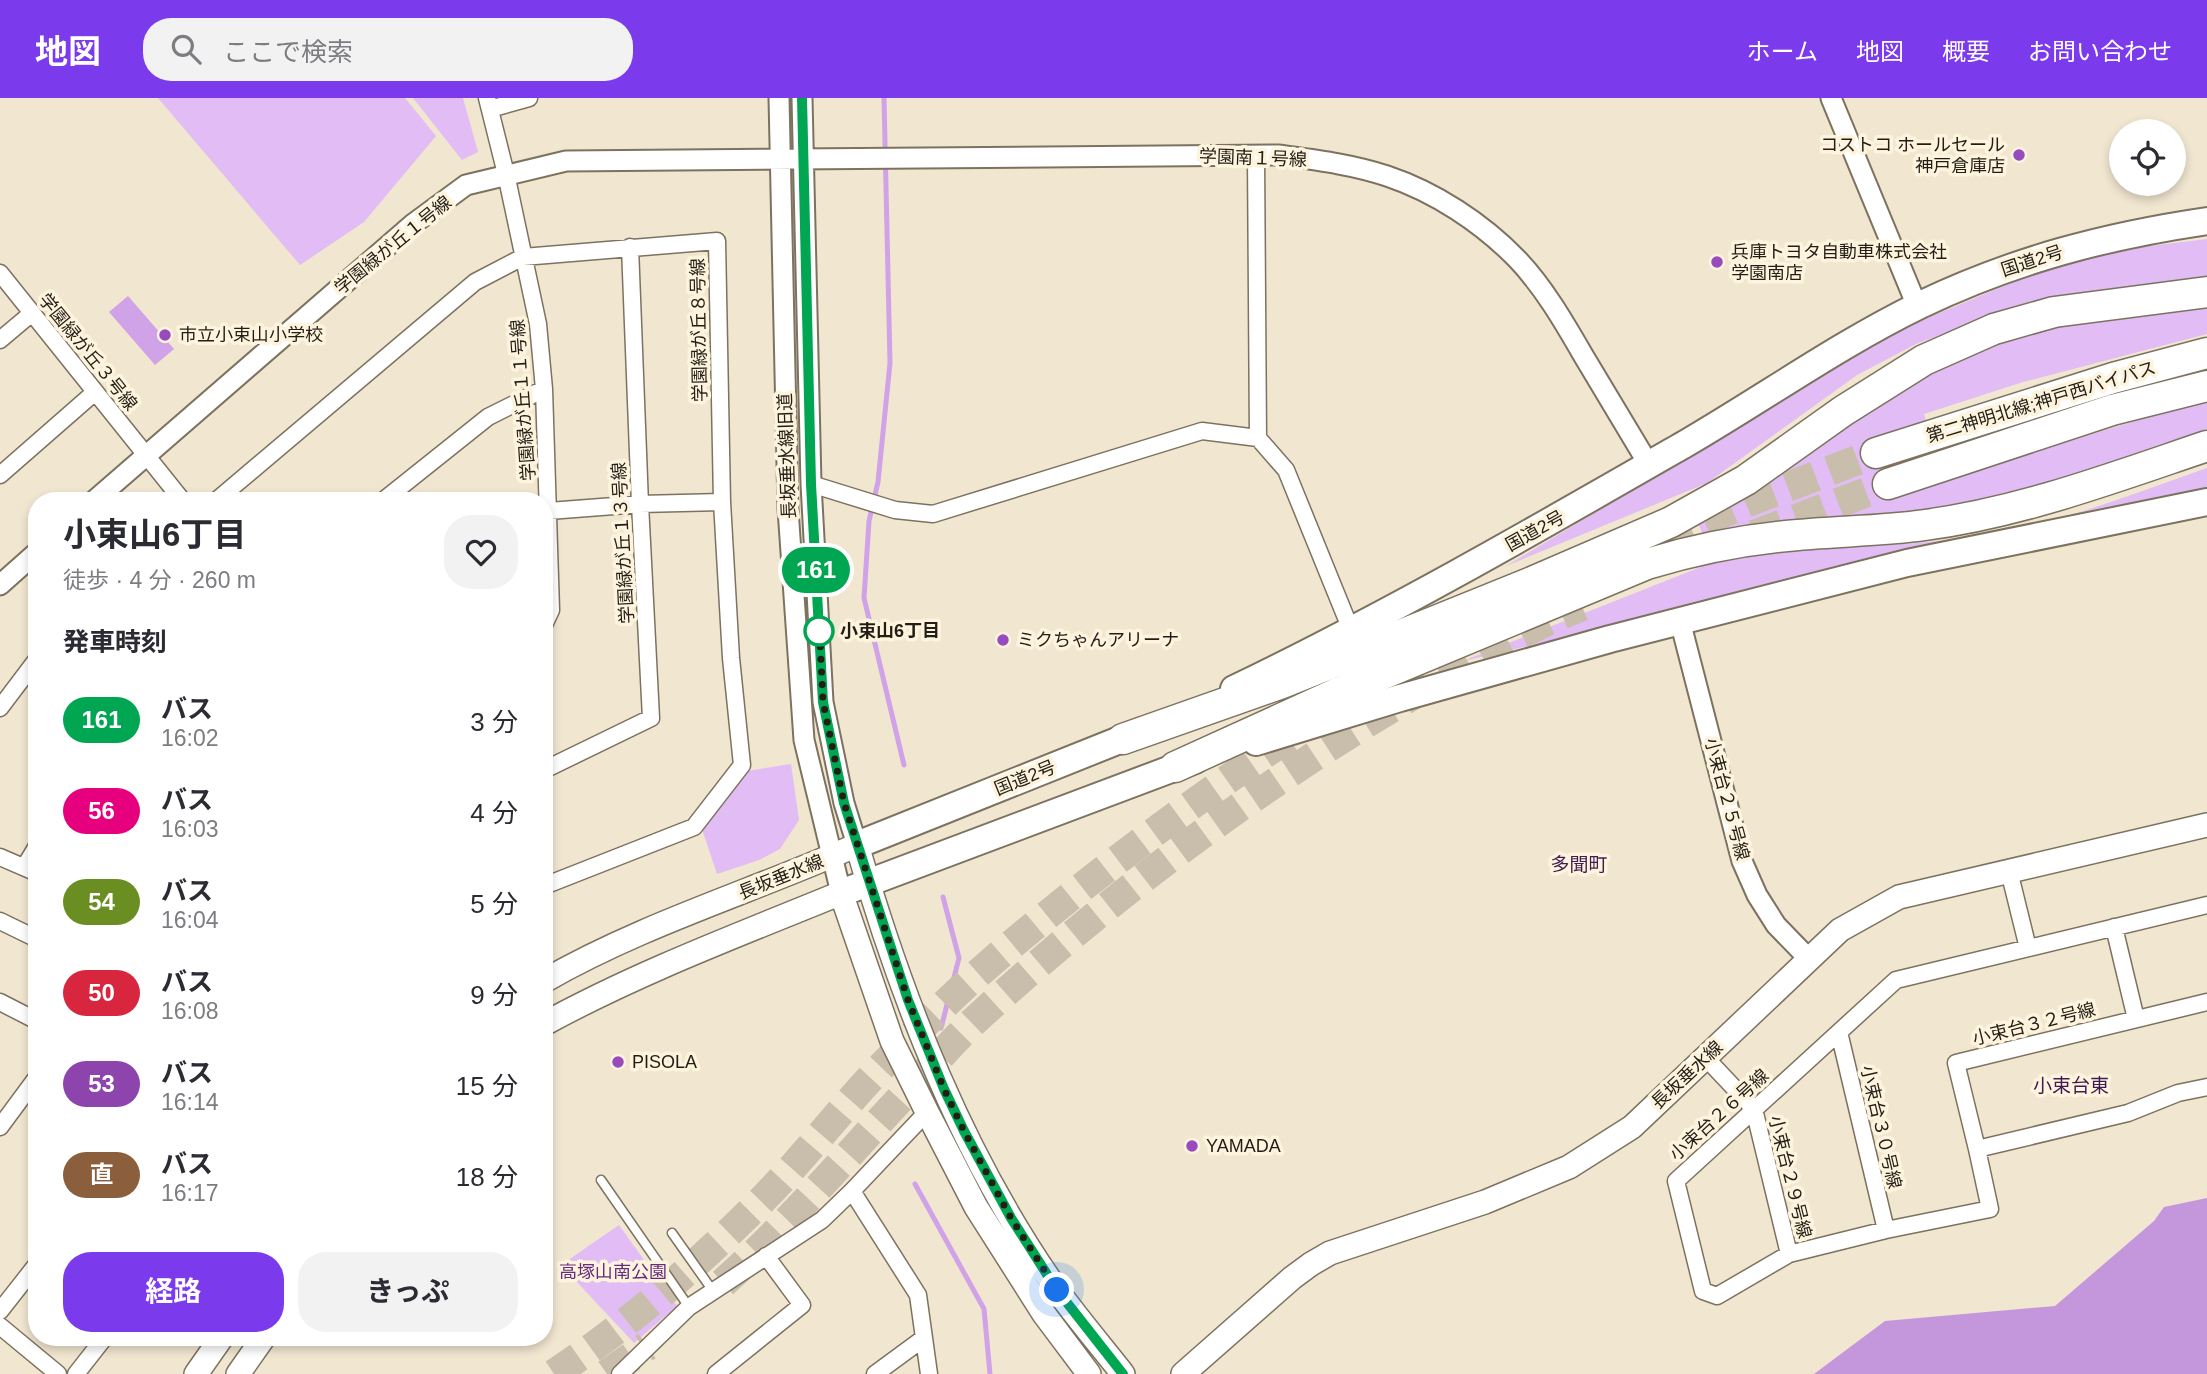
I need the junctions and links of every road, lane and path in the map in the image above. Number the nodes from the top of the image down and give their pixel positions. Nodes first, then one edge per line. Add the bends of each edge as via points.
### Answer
1 (529, 98) edge
2 (779, 98) edge
3 (802, 98) edge
4 (1837, 100) edge
5 (489, 103) edge
6 (1256, 156) junction
7 (842, 160) joint
8 (780, 161) junction
9 (803, 161) junction
10 (506, 174) junction
11 (2207, 221) edge
12 (630, 247) junction
13 (523, 257) junction
14 (0, 273) edge
15 (2207, 292) edge
16 (1917, 306) junction
17 (32, 313) junction
18 (0, 340) edge
19 (2207, 353) edge
20 (2207, 386) edge
21 (544, 389) junction
22 (95, 392) junction
23 (1258, 438) junction
24 (2207, 446) edge
25 (1876, 453) tunnel mouth
26 (146, 456) junction
27 (1649, 465) junction
28 (0, 475) edge
29 (811, 484) junction
30 (1888, 484) tunnel mouth
31 (104, 492) edge
32 (175, 492) edge
33 (226, 492) edge
34 (394, 492) edge
35 (546, 492) edge
36 (722, 502) junction
37 (2207, 502) edge
38 (640, 504) junction
39 (553, 512) edge
40 (28, 560) edge
41 (0, 585) edge
42 (1680, 621) junction
43 (1351, 630) junction
44 (28, 671) edge
45 (0, 708) edge
46 (1123, 739) junction
47 (553, 766) edge
48 (1175, 766) junction
49 (2207, 825) edge
50 (858, 845) junction
51 (0, 857) edge
52 (831, 857) junction
53 (28, 868) edge
54 (2009, 871) junction
55 (868, 881) junction
56 (553, 882) edge
57 (841, 893) junction
58 (2207, 905) edge
59 (0, 921) edge
60 (2114, 928) junction
61 (28, 935) edge
62 (2028, 948) junction
63 (1809, 959) junction
64 (553, 976) edge
65 (0, 1002) edge
66 (2207, 1002) edge
67 (28, 1016) edge
68 (553, 1019) edge
69 (2136, 1019) junction
70 (1839, 1032) junction
71 (1705, 1057) junction
72 (28, 1086) edge
73 (2207, 1087) edge
74 (5, 1110) edge
75 (1754, 1110) junction
76 (927, 1112) junction
77 (0, 1127) edge
78 (1977, 1149) junction
79 (601, 1180) dead end
80 (852, 1191) junction
81 (1886, 1230) junction
82 (672, 1233) dead end
83 (1789, 1254) junction
84 (766, 1256) junction
85 (28, 1275) edge
86 (713, 1291) junction
87 (689, 1307) junction
88 (0, 1311) edge
89 (0, 1326) edge
90 (924, 1338) junction
91 (98, 1346) edge
92 (216, 1346) edge
93 (258, 1346) edge
94 (58, 1374) edge
95 (76, 1374) edge
96 (196, 1374) edge
97 (238, 1374) edge
98 (620, 1374) edge
99 (716, 1374) edge
100 (875, 1374) edge
101 (929, 1374) edge
102 (1089, 1374) edge
103 (1123, 1374) edge
104 (1183, 1374) edge

1 - 5 street
2 - 8 street, 長坂垂水線旧道
3 - 9 street, 長坂垂水線旧道
4 - 16 street
5 - 10 street, 学園緑が丘１１号線
6 - 7 street, 学園南１号線
6 - 23 street
6 - 27 street, 学園南１号線 via 1338,163 1388,177 1436,197 1480,227 1517,259 1548,298
7 - 9 street, 学園緑が丘１号線
8 - 9 street, 学園緑が丘１号線
8 - 10 street, 学園緑が丘１号線 via 566,161
8 - 52 street, 長坂垂水線旧道 via 793,594 804,740
9 - 29 street, 長坂垂水線旧道
10 - 13 street, 学園緑が丘１１号線
10 - 26 street, 学園緑が丘１号線 via 466,185 413,224
11 - 16 highway, 国道2号 via 2100,240 2022,262
12 - 13 street, 学園緑が丘８号線
12 - 36 street, 学園緑が丘８号線 via 717,242
12 - 38 street, 学園緑が丘１３号線
13 - 21 street, 学園緑が丘１１号線 via 538,324
13 - 33 street, 学園緑が丘８号線 via 475,282
14 - 17 street, 学園緑が丘３号線
15 - 46 highway via 2054,312 1994,329 1924,360 1746,480 1671,522 1282,683
16 - 27 highway, 国道2号
17 - 18 street
17 - 22 street, 学園緑が丘３号線
19 - 25 highway, 第二神明北線;神戸西バイパス via 2112,378
20 - 30 highway, 第二神明北線;神戸西バイパス via 2112,410
21 - 34 street via 488,417
21 - 35 street, 学園緑が丘１１号線
22 - 26 street, 学園緑が丘３号線
22 - 28 street
23 - 29 street via 1202,431 933,514 895,510
23 - 43 street via 1286,470
24 - 48 highway via 2010,509 1925,525 1731,544 1647,564
26 - 31 street, 学園緑が丘１号線
26 - 32 street, 学園緑が丘３号線
27 - 43 highway, 国道2号
29 - 50 street, 長坂垂水線旧道 via 823,702 844,803
36 - 38 street
36 - 56 street, 学園緑が丘８号線 via 742,765 694,827
37 - 42 highway via 1907,564
38 - 39 street
38 - 47 street, 学園緑が丘１３号線 via 651,718
40 - 41 street
42 - 48 highway
42 - 63 street, 小束台２５号線 via 1742,861 1776,925
43 - 46 highway, 国道2号
44 - 45 street
46 - 50 highway, 国道2号
48 - 55 highway
49 - 54 main road, 長坂垂水線
50 - 52 main road, 長坂垂水線
50 - 55 main road
51 - 53 street
52 - 57 street, 長坂垂水線旧道
52 - 64 main road, 長坂垂水線 via 646,931
54 - 62 street
54 - 63 main road, 長坂垂水線 via 1899,897 1840,930
55 - 57 highway
55 - 103 main road via 908,1000 964,1131 1057,1290
57 - 68 main road, 長坂垂水線 via 663,965
57 - 76 main road via 892,1041
58 - 60 street, 小束台２６号線
59 - 61 street
60 - 62 street, 小束台２６号線
60 - 69 street
62 - 70 street, 小束台２６号線 via 1896,980
63 - 71 main road, 長坂垂水線
65 - 67 street
66 - 69 street, 小束台３２号線
69 - 78 street, 小束台３２号線 via 1956,1063
70 - 75 street, 小束台２６号線
70 - 81 street, 小束台３０号線
71 - 75 street
71 - 104 main road, 長坂垂水線 via 1632,1127 1569,1167 1311,1264
72 - 74 street
73 - 78 street via 2128,1113
74 - 77 street
75 - 83 street, 小束台２９号線
75 - 83 street, 小束台２６号線 via 1676,1181 1703,1291 1717,1296
76 - 80 street
76 - 102 main road via 976,1208
78 - 81 street, 小束台２６号線 via 1990,1209
79 - 87 lane
80 - 84 street via 821,1220
80 - 90 street via 918,1294
81 - 83 street, 小束台２６号線
82 - 86 lane
84 - 86 street
84 - 99 street via 802,1305
85 - 88 street
86 - 87 street
87 - 98 street
89 - 94 street
90 - 100 street
90 - 101 street
91 - 95 street
92 - 96 main road
93 - 97 main road

